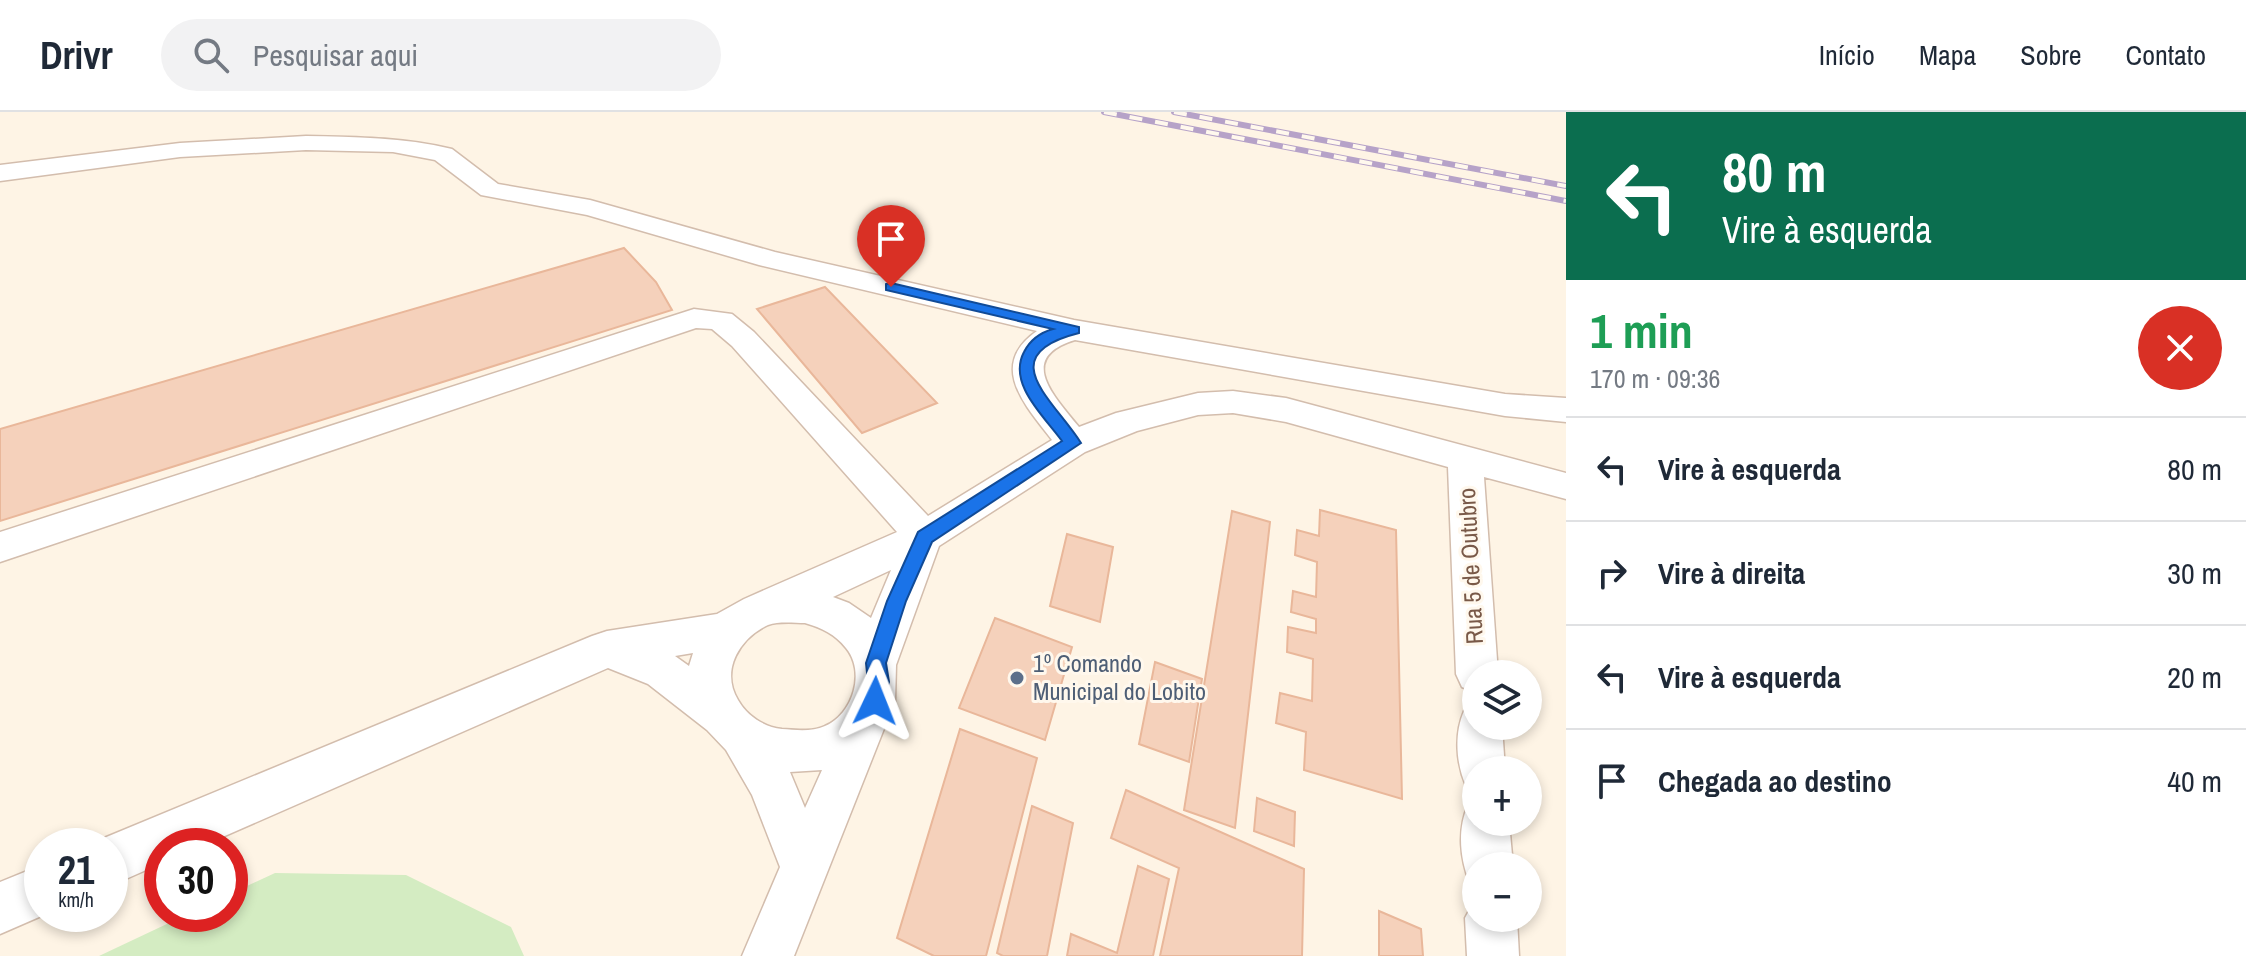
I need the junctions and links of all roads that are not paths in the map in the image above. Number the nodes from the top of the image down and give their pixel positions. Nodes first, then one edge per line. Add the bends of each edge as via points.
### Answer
1 (0, 173) edge
2 (1074, 330) junction
3 (1566, 410) edge
4 (1073, 443) junction
5 (1465, 458) junction
6 (1566, 486) edge
7 (924, 537) junction
8 (0, 547) edge
9 (772, 607) junction
10 (730, 630) junction
11 (607, 649) junction
12 (1476, 660) edge
13 (876, 663) junction
14 (867, 718) junction
15 (731, 726) junction
16 (128, 853) edge
17 (804, 865) junction
18 (24, 898) edge
19 (0, 908) edge
20 (1492, 932) edge
21 (768, 956) edge
22 (1493, 956) edge

1 - 2 street via 180,150 306,143 393,145 443,154 490,190 590,208 769,259
2 - 3 street via 1505,405
2 - 4 street via 1036,344 1026,362 1028,384
4 - 5 street via 1161,412 1233,402 1286,410
4 - 7 street
5 - 6 street
5 - 12 street, Rua 5 de Outubro
7 - 8 street via 743,339 721,321 694,318
7 - 9 street
7 - 13 street
9 - 10 street
9 - 13 street via 805,606 837,615 862,636
10 - 11 street
10 - 15 street via 716,648 710,692
11 - 15 street via 663,671
11 - 16 street
13 - 14 street via 879,682
14 - 15 street via 853,733 819,751 779,753
14 - 17 street
15 - 17 street via 771,783
17 - 21 street
18 - 19 street
20 - 22 street

